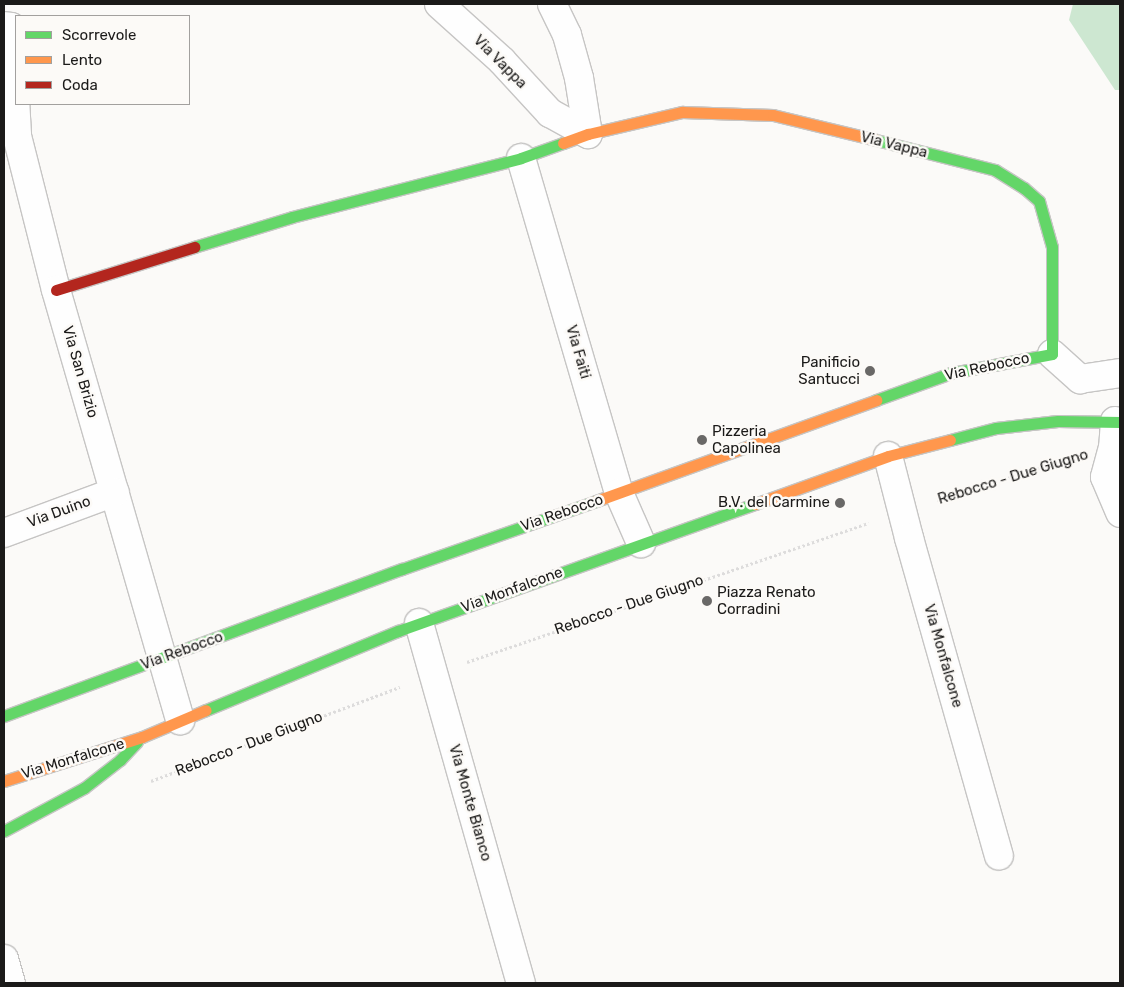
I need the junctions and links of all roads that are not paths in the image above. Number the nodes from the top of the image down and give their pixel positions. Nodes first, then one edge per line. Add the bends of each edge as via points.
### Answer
1 (439, 4) edge
2 (552, 4) edge
3 (4, 26) edge
4 (15, 100) edge
5 (15, 105) edge
6 (588, 134) junction
7 (521, 158) junction
8 (56, 290) junction
9 (1052, 354) junction
10 (1120, 373) edge
11 (1116, 430) edge
12 (888, 456) junction
13 (115, 492) junction
14 (620, 493) junction
15 (1120, 513) edge
16 (4, 533) edge
17 (641, 543) junction
18 (419, 623) junction
19 (164, 658) junction
20 (4, 716) edge
21 (180, 720) junction
22 (142, 737) junction
23 (4, 781) edge
24 (4, 830) edge
25 (999, 855) dead end
26 (4, 959) edge
27 (11, 983) edge
28 (521, 983) edge

1 - 6 street, Via Vappa via 502,61 550,113
2 - 6 street via 567,35 579,78
3 - 4 street, Via San Brizio via 11,27
5 - 8 street, Via San Brizio via 17,136
6 - 7 street, Via Vappa
6 - 9 street, Via Vappa via 682,112 773,115 995,170 1039,201 1052,246
7 - 8 street, Via Vappa via 292,218
7 - 14 street, Via Faiti
8 - 13 street, Via San Brizio
9 - 10 street via 1080,379
9 - 14 street, Via Rebocco via 952,373
11 - 12 street, Via Monfalcone via 1058,421 996,428
11 - 15 street via 1105,477
12 - 17 street, Via Monfalcone
12 - 25 street, Via Monfalcone
13 - 16 street, Via Duino
13 - 19 street, Via San Brizio
14 - 17 street, Via Faiti
14 - 19 street, Via Rebocco via 402,569
17 - 18 street, Via Monfalcone
18 - 21 street, Via Monfalcone
18 - 28 street, Via Monte Bianco
19 - 20 street, Via Rebocco
19 - 21 street, Via San Brizio
21 - 22 street, Via Monfalcone
22 - 23 street, Via Monfalcone
22 - 24 street, Via Monfalcone via 120,760 84,788
26 - 27 street

